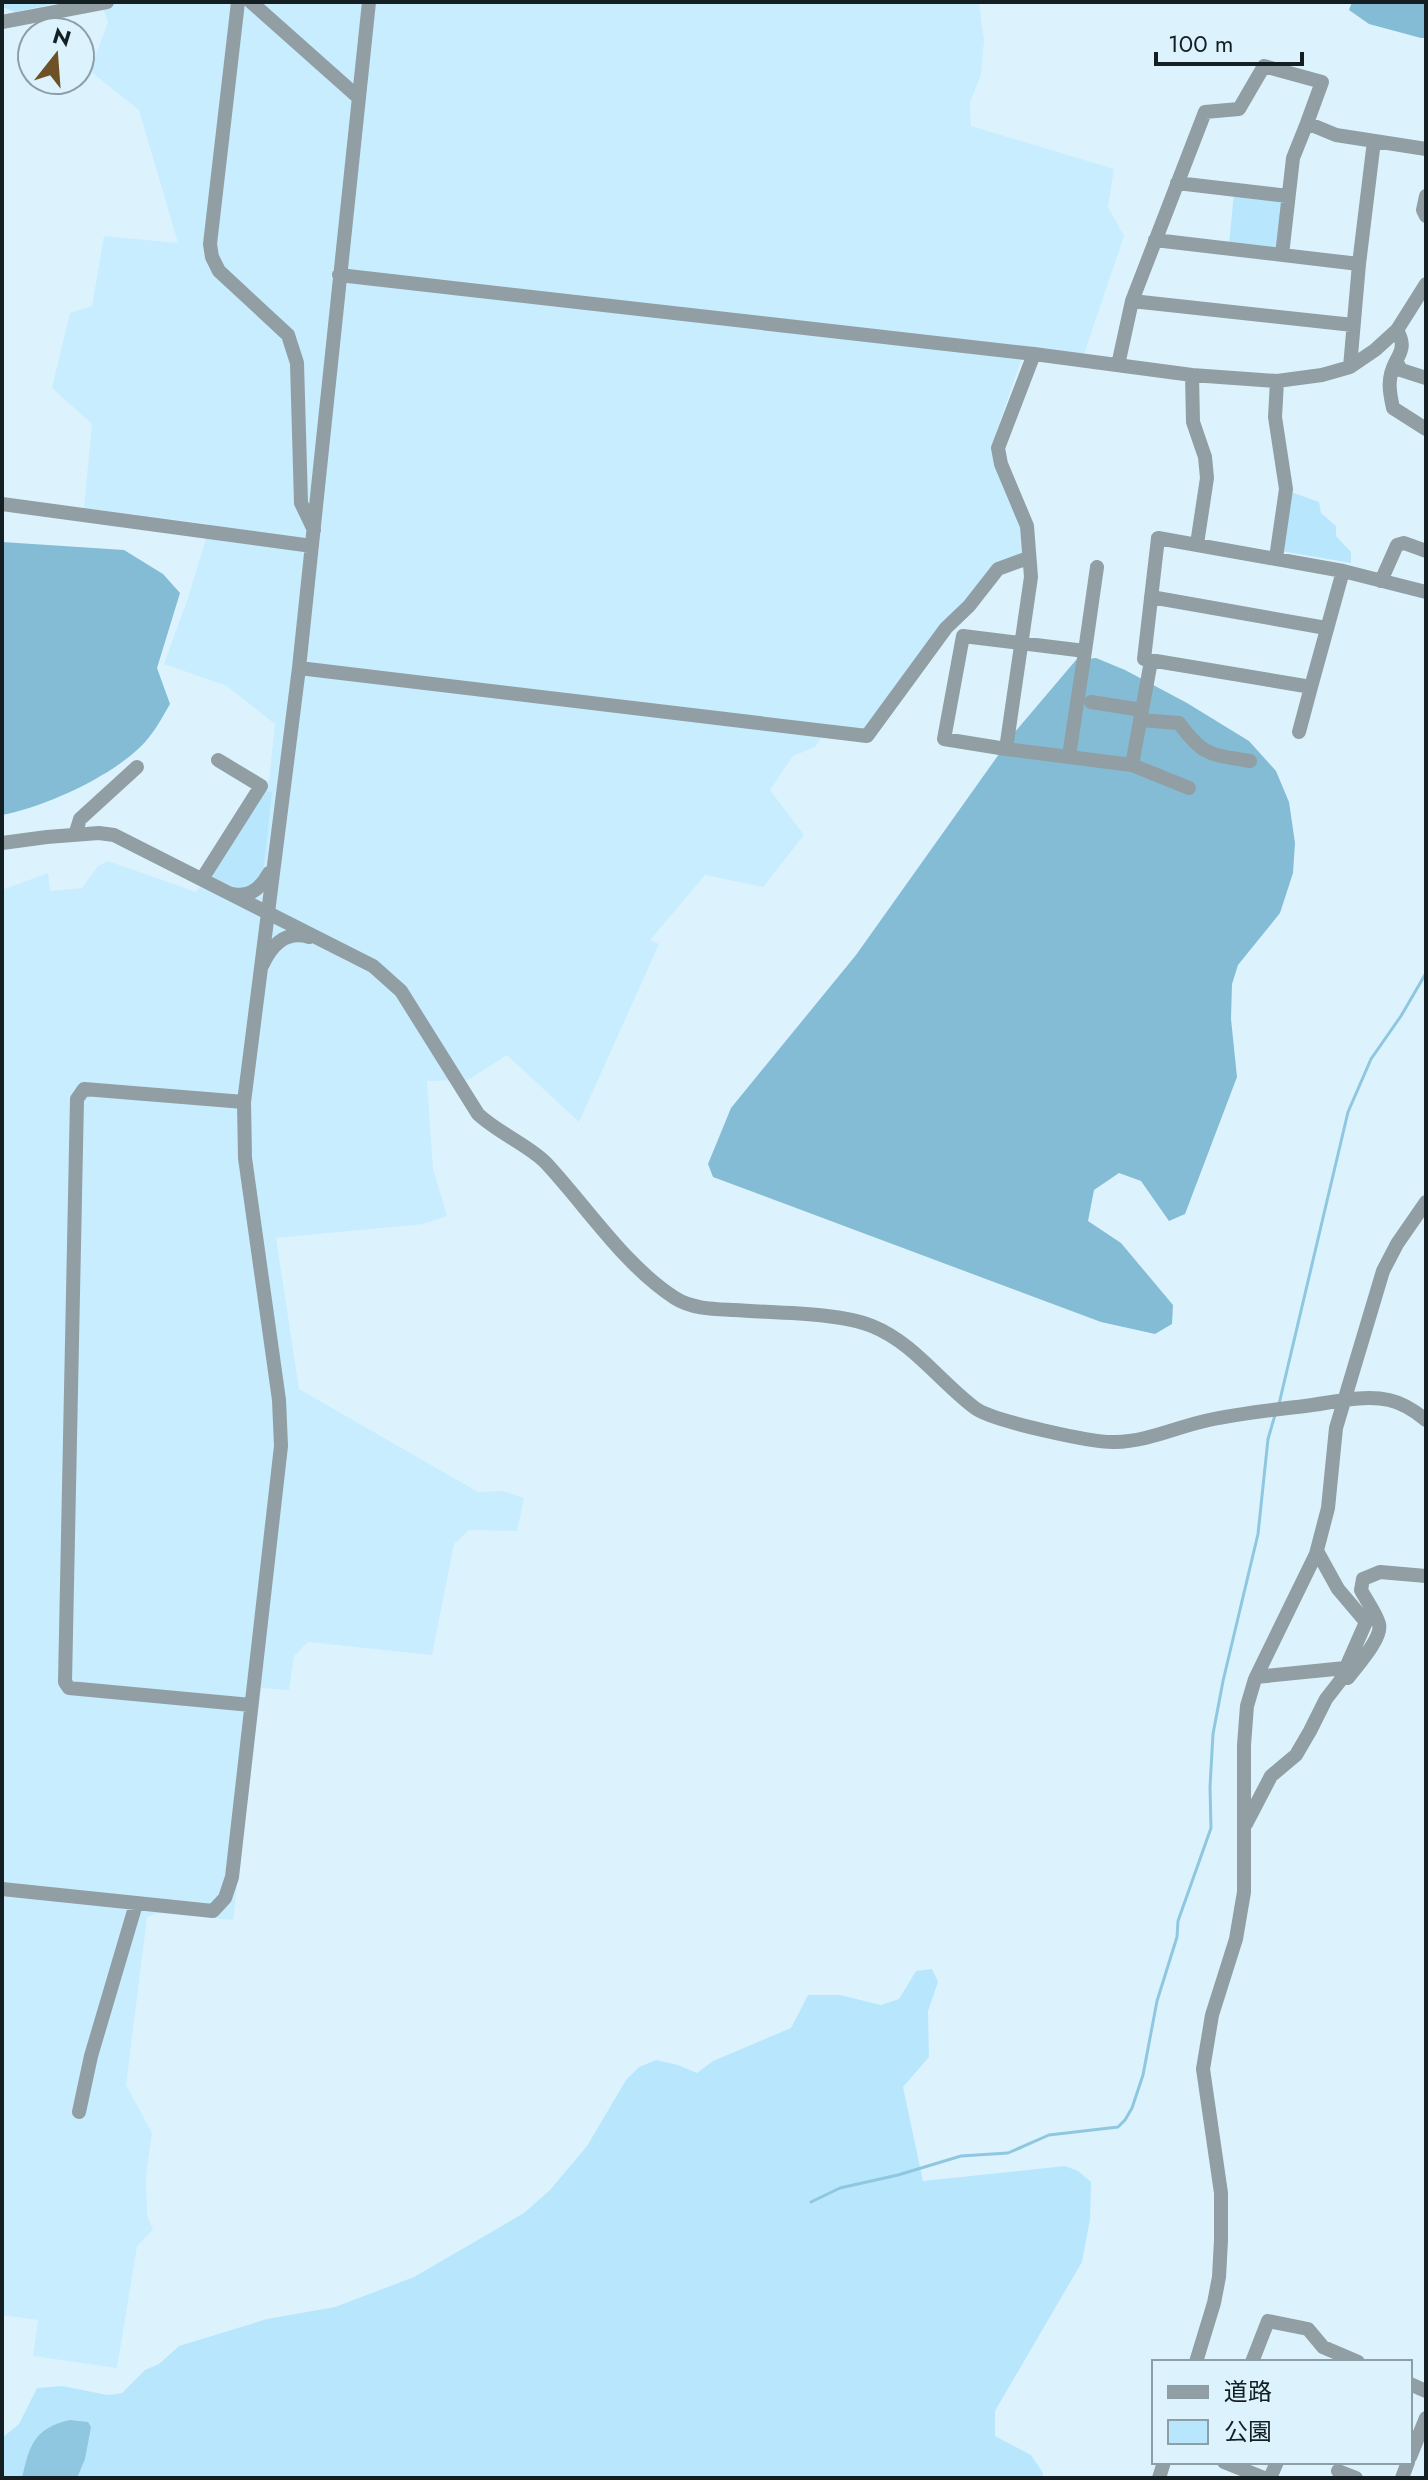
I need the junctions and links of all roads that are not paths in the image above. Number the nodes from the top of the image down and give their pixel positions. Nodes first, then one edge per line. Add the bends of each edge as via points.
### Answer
1 (107, 2) edge
2 (238, 2) edge
3 (251, 2) edge
4 (369, 2) edge
5 (2, 22) edge
6 (359, 98) junction
7 (1307, 123) junction
8 (1374, 141) junction
9 (1426, 149) edge
10 (1177, 183) junction
11 (1288, 196) junction
12 (1426, 196) edge
13 (1426, 216) edge
14 (1155, 240) junction
15 (1282, 255) junction
16 (1359, 264) junction
17 (339, 275) junction
18 (1426, 284) edge
19 (1132, 301) junction
20 (1353, 325) junction
21 (1397, 330) junction
22 (1034, 354) junction
23 (1396, 361) junction
24 (1118, 365) junction
25 (1350, 367) junction
26 (1192, 375) junction
27 (1426, 378) edge
28 (1277, 381) junction
29 (1426, 429) edge
30 (2, 504) edge
31 (313, 538) junction
32 (1197, 544) junction
33 (1426, 551) edge
34 (1028, 558) junction
35 (1276, 558) junction
36 (1097, 567) dead end
37 (1343, 571) junction
38 (1381, 581) junction
39 (1426, 592) edge
40 (1151, 597) junction
41 (1326, 628) junction
42 (1022, 643) junction
43 (1085, 651) junction
44 (1151, 661) junction
45 (299, 668) junction
46 (1311, 687) junction
47 (1091, 702) dead end
48 (1141, 715) junction
49 (1299, 732) dead end
50 (1006, 749) junction
51 (1069, 756) junction
52 (218, 760) dead end
53 (1250, 761) dead end
54 (1132, 765) junction
55 (137, 767) dead end
56 (1189, 788) dead end
57 (75, 835) junction
58 (2, 843) edge
59 (272, 868) junction
60 (202, 879) junction
61 (232, 894) junction
62 (266, 912) junction
63 (321, 940) junction
64 (259, 972) junction
65 (244, 1102) junction
66 (1426, 1202) edge
67 (1343, 1401) junction
68 (1426, 1420) edge
69 (1317, 1551) junction
70 (1426, 1576) edge
71 (1345, 1668) junction
72 (1256, 1677) junction
73 (1332, 1691) junction
74 (251, 1705) junction
75 (1245, 1825) junction
76 (2, 1889) edge
77 (136, 1904) junction
78 (79, 2112) dead end
79 (1323, 2347) junction
80 (1197, 2360) edge
81 (1253, 2360) edge
82 (1318, 2360) edge
83 (1353, 2360) edge
84 (1426, 2418) edge
85 (1412, 2453) edge
86 (1229, 2464) edge
87 (1338, 2470) edge
88 (1264, 2478) edge
89 (1356, 2478) edge

1 - 5 street
2 - 31 street via 210,244 219,271 288,335 297,363 301,503
3 - 6 street
4 - 6 street
6 - 17 street
7 - 8 street via 1336,135
7 - 10 street via 1322,82 1264,66 1239,109 1205,112
7 - 11 street via 1293,158
8 - 9 street
8 - 16 street
10 - 11 street
10 - 14 street
11 - 15 street
12 - 13 street
14 - 15 street
14 - 19 street
15 - 16 street
16 - 20 street
17 - 22 street
17 - 31 street
18 - 21 street
19 - 20 street
19 - 24 street
20 - 25 street
21 - 23 street via 1403,341
21 - 25 street
22 - 24 street
22 - 34 street via 998,448 1027,526
23 - 27 street via 1401,370
23 - 29 street via 1390,372 1393,408
24 - 26 street
25 - 28 street
26 - 28 street
26 - 32 street via 1193,422 1207,478
28 - 35 street via 1275,417 1286,489
30 - 31 street
31 - 45 street
32 - 35 street
32 - 40 street via 1158,538
33 - 38 street via 1397,545
34 - 42 street via 1031,577
34 - 45 street via 998,569 946,628 867,736
35 - 37 street
36 - 43 street
37 - 38 street
37 - 41 street
38 - 39 street
40 - 41 street
40 - 44 street via 1144,659
41 - 46 street
42 - 43 street
42 - 50 street
42 - 50 street via 963,636 944,739
43 - 51 street
44 - 46 street
44 - 48 street
45 - 59 street
46 - 49 street
47 - 48 street
48 - 53 street via 1179,723 1211,754
48 - 54 street
50 - 51 street
51 - 54 street
52 - 60 street via 261,786
54 - 56 street
55 - 57 street via 80,819
57 - 58 street
57 - 60 street via 114,835
59 - 61 street via 255,891
59 - 62 street
60 - 61 street
61 - 62 street
62 - 63 street
62 - 64 street
63 - 64 street via 287,936 269,952
63 - 67 street via 373,966 395,985 478,1114 544,1160 618,1246 679,1301 868,1324 891,1334 924,1360 978,1411 1007,1422 1115,1442 1209,1420
64 - 65 street
65 - 74 street via 245,1158 281,1446
65 - 74 street via 84,1089 77,1099 65,1682 69,1688
66 - 67 street via 1383,1271
67 - 68 street via 1391,1400
67 - 69 street
69 - 71 street via 1338,1589 1366,1622
69 - 72 street
70 - 73 street via 1380,1572 1363,1579 1361,1590 1379,1631 1347,1680
71 - 72 street
71 - 73 street
72 - 75 street via 1245,1721
73 - 75 street via 1296,1755 1271,1776
74 - 77 street via 232,1877 225,1898 213,1911
75 - 80 street via 1240,1918 1212,2015 1203,2069 1221,2193 1221,2240 1214,2303
76 - 77 street
77 - 78 street
79 - 81 street via 1308,2329 1268,2321
79 - 82 street
79 - 83 street
84 - 85 street
86 - 88 street
87 - 89 street

